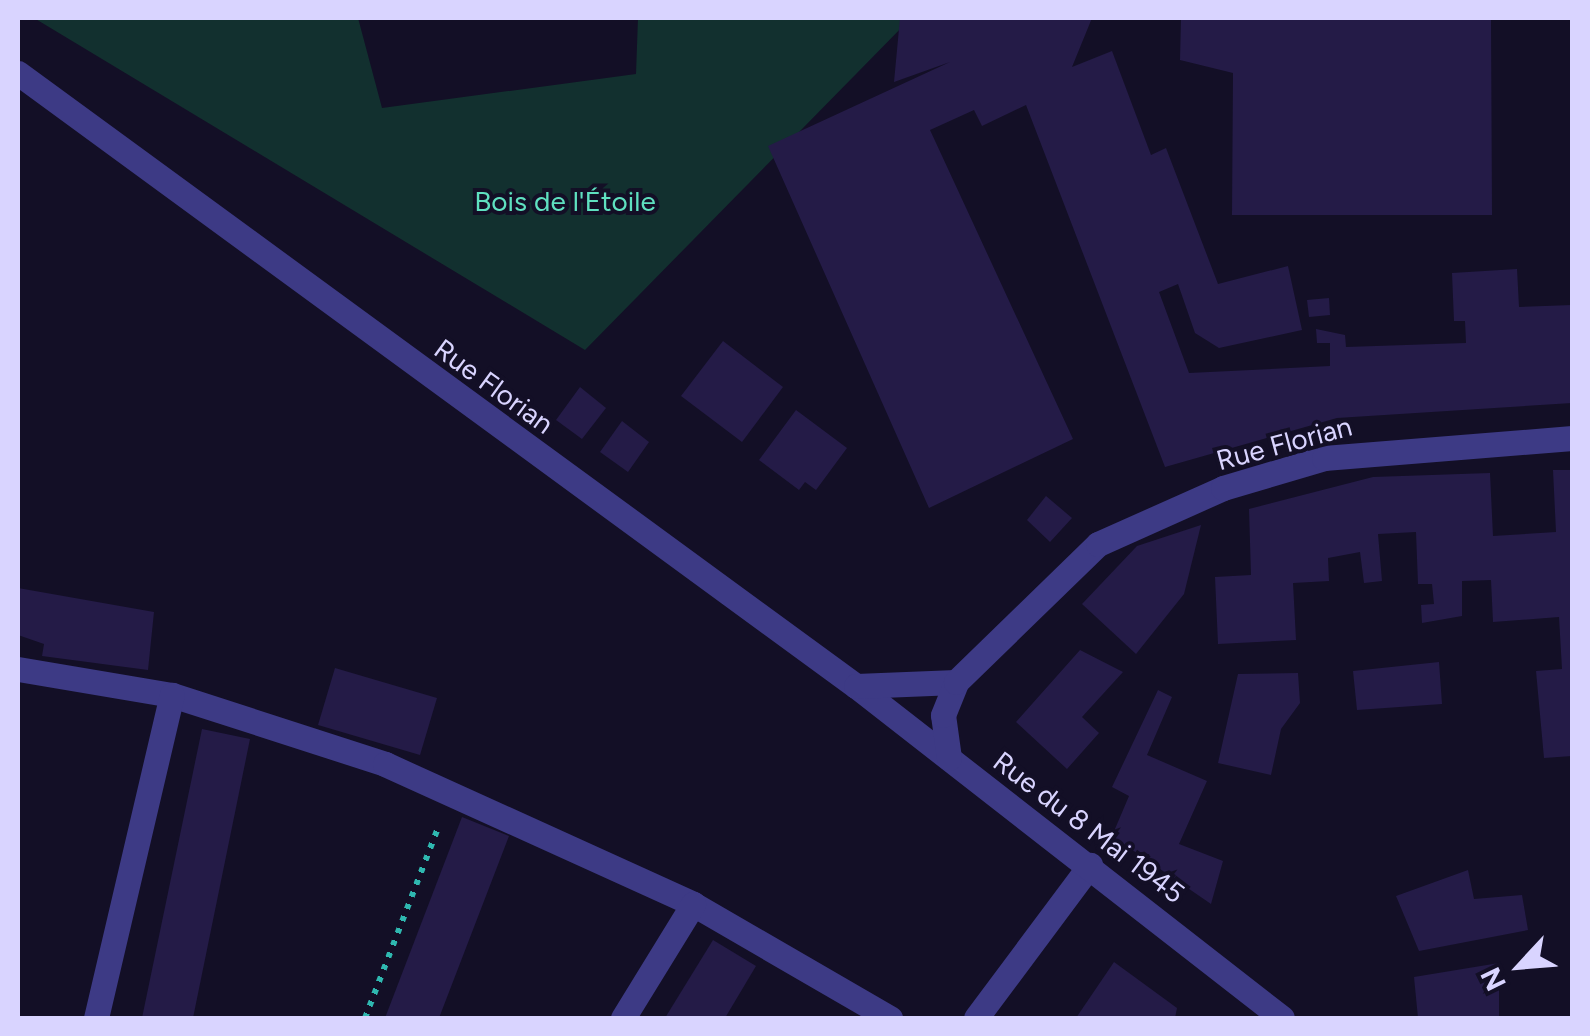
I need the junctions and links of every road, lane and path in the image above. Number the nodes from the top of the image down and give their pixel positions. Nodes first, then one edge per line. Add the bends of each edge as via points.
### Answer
1 (18, 73) edge
2 (1572, 438) edge
3 (18, 669) edge
4 (956, 682) junction
5 (856, 686) junction
6 (172, 695) junction
7 (949, 758) junction
8 (452, 791) junction
9 (1090, 865) junction
10 (693, 904) junction
11 (989, 1014) edge
12 (96, 1018) edge
13 (365, 1018) edge
14 (623, 1018) edge
15 (890, 1018) edge
16 (1282, 1018) edge

1 - 5 street, Rue Florian
2 - 4 street, Rue Florian via 1324,458 1222,488 1098,544
3 - 6 street
4 - 5 street
4 - 7 street via 943,714
5 - 7 street, Rue du 8 Mai 1945
6 - 8 street
6 - 12 street
7 - 9 street, Rue du 8 Mai 1945
8 - 10 street
8 - 13 path
9 - 11 street
9 - 16 street, Rue du 8 Mai 1945
10 - 14 street
10 - 15 street

